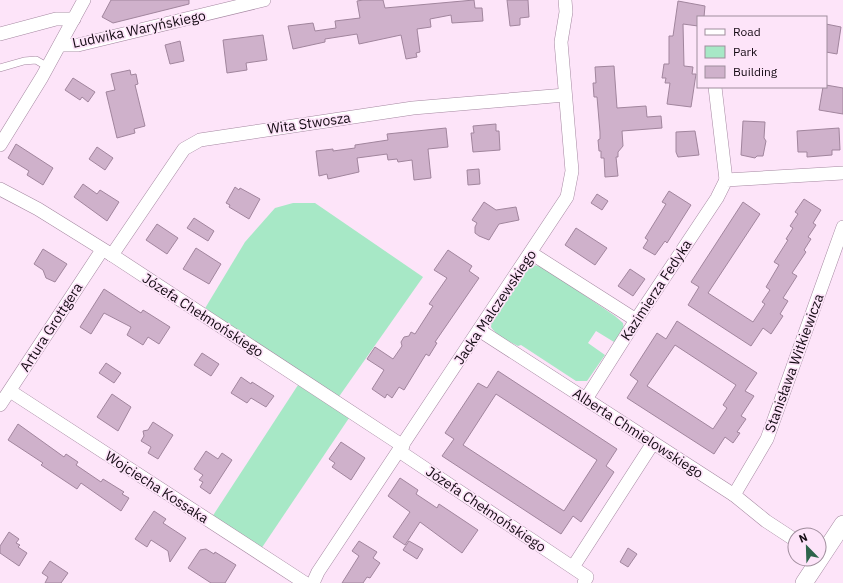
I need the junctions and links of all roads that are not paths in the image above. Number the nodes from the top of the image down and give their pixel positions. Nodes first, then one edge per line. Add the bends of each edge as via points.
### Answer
1 (84, 0) edge
2 (264, 0) edge
3 (565, 0) edge
4 (74, 19) junction
5 (0, 34) edge
6 (60, 45) junction
7 (48, 67) junction
8 (0, 68) edge
9 (715, 88) edge
10 (565, 96) junction
11 (0, 144) edge
12 (843, 173) edge
13 (726, 180) junction
14 (0, 189) edge
15 (843, 227) edge
16 (107, 252) junction
17 (531, 253) junction
18 (636, 320) junction
19 (479, 330) junction
20 (10, 390) junction
21 (586, 399) junction
22 (0, 405) edge
23 (653, 443) junction
24 (401, 449) junction
25 (734, 495) junction
26 (843, 524) edge
27 (787, 535) edge
28 (827, 546) edge
29 (573, 567) junction
30 (813, 567) edge
31 (586, 580) edge
32 (305, 583) edge
33 (313, 583) edge
34 (804, 583) edge

1 - 4 street
2 - 6 street, Ludwika Waryńskiego via 78,45
3 - 10 street, Jacka Malczewskiego via 566,12 561,42
4 - 5 street via 56,19
4 - 6 street
6 - 7 street
7 - 8 lane via 36,60
7 - 11 street
9 - 13 street
10 - 16 street, Wita Stwosza via 413,108 200,140 184,149
10 - 17 street, Jacka Malczewskiego via 572,171 570,188 567,197
12 - 13 street
13 - 18 street, Kazimierza Fedyka via 717,198
14 - 16 street, Józefa Chełmońskiego via 38,209
15 - 25 street, Stanisława Witkiewicza via 767,439
16 - 20 street, Artura Grottgera
16 - 24 street, Józefa Chełmońskiego
17 - 18 street
17 - 19 street, Jacka Malczewskiego
18 - 21 street, Kazimierza Fedyka
19 - 21 street, Alberta Chmielowskiego
19 - 24 street, Jacka Malczewskiego
20 - 22 street, Artura Grottgera
20 - 32 street, Wojciecha Kossaka
21 - 23 street, Alberta Chmielowskiego
23 - 25 street, Alberta Chmielowskiego
23 - 29 street
24 - 29 street, Józefa Chełmońskiego
24 - 33 street, Jacka Malczewskiego
25 - 27 street, Alberta Chmielowskiego
26 - 28 street
29 - 31 street, Józefa Chełmońskiego
30 - 34 street

